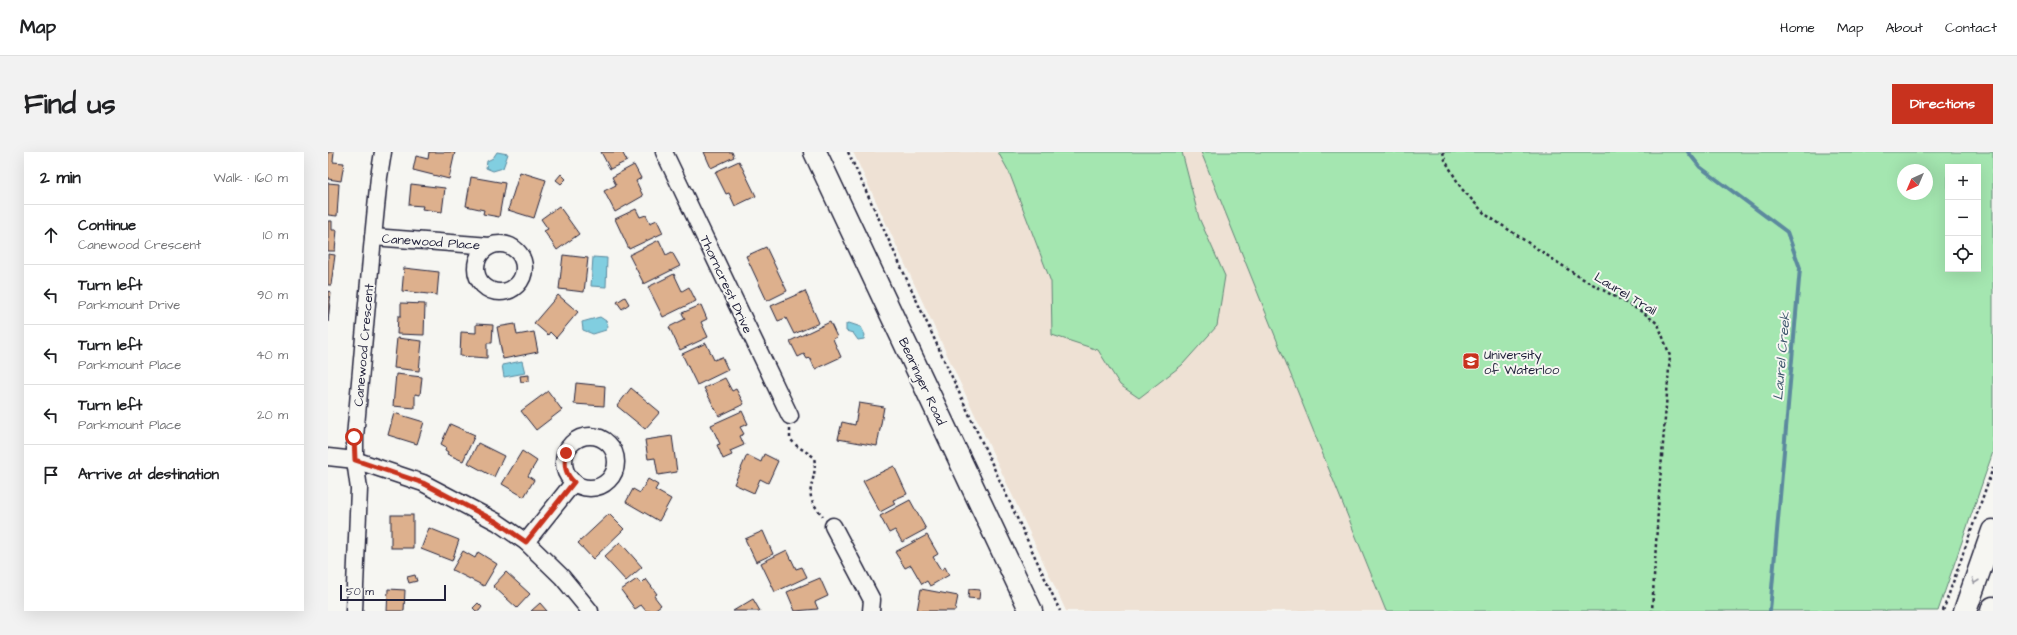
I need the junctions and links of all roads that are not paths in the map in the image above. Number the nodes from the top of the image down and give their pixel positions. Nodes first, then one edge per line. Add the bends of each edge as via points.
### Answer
1 (383, 152) edge
2 (664, 152) edge
3 (815, 152) edge
4 (373, 237) junction
5 (490, 246) dead end
6 (790, 416) road end
7 (328, 457) edge
8 (355, 460) junction
9 (574, 482) dead end
10 (833, 526) road end
11 (1993, 531) edge
12 (526, 542) junction
13 (354, 611) edge
14 (590, 611) edge
15 (871, 611) edge
16 (1031, 611) edge
17 (1965, 611) edge

1 - 4 street, Canewood Crescent
2 - 6 street, Thorncrest Drive
3 - 16 street, Bearinger Road
4 - 5 street, Canewood Place
4 - 8 street, Canewood Crescent via 354,437
7 - 8 street
8 - 12 street via 423,483 497,522
8 - 13 street, Canewood Crescent via 359,490
9 - 12 street
10 - 15 street via 872,600
11 -> 17 street
12 - 14 street via 562,577

